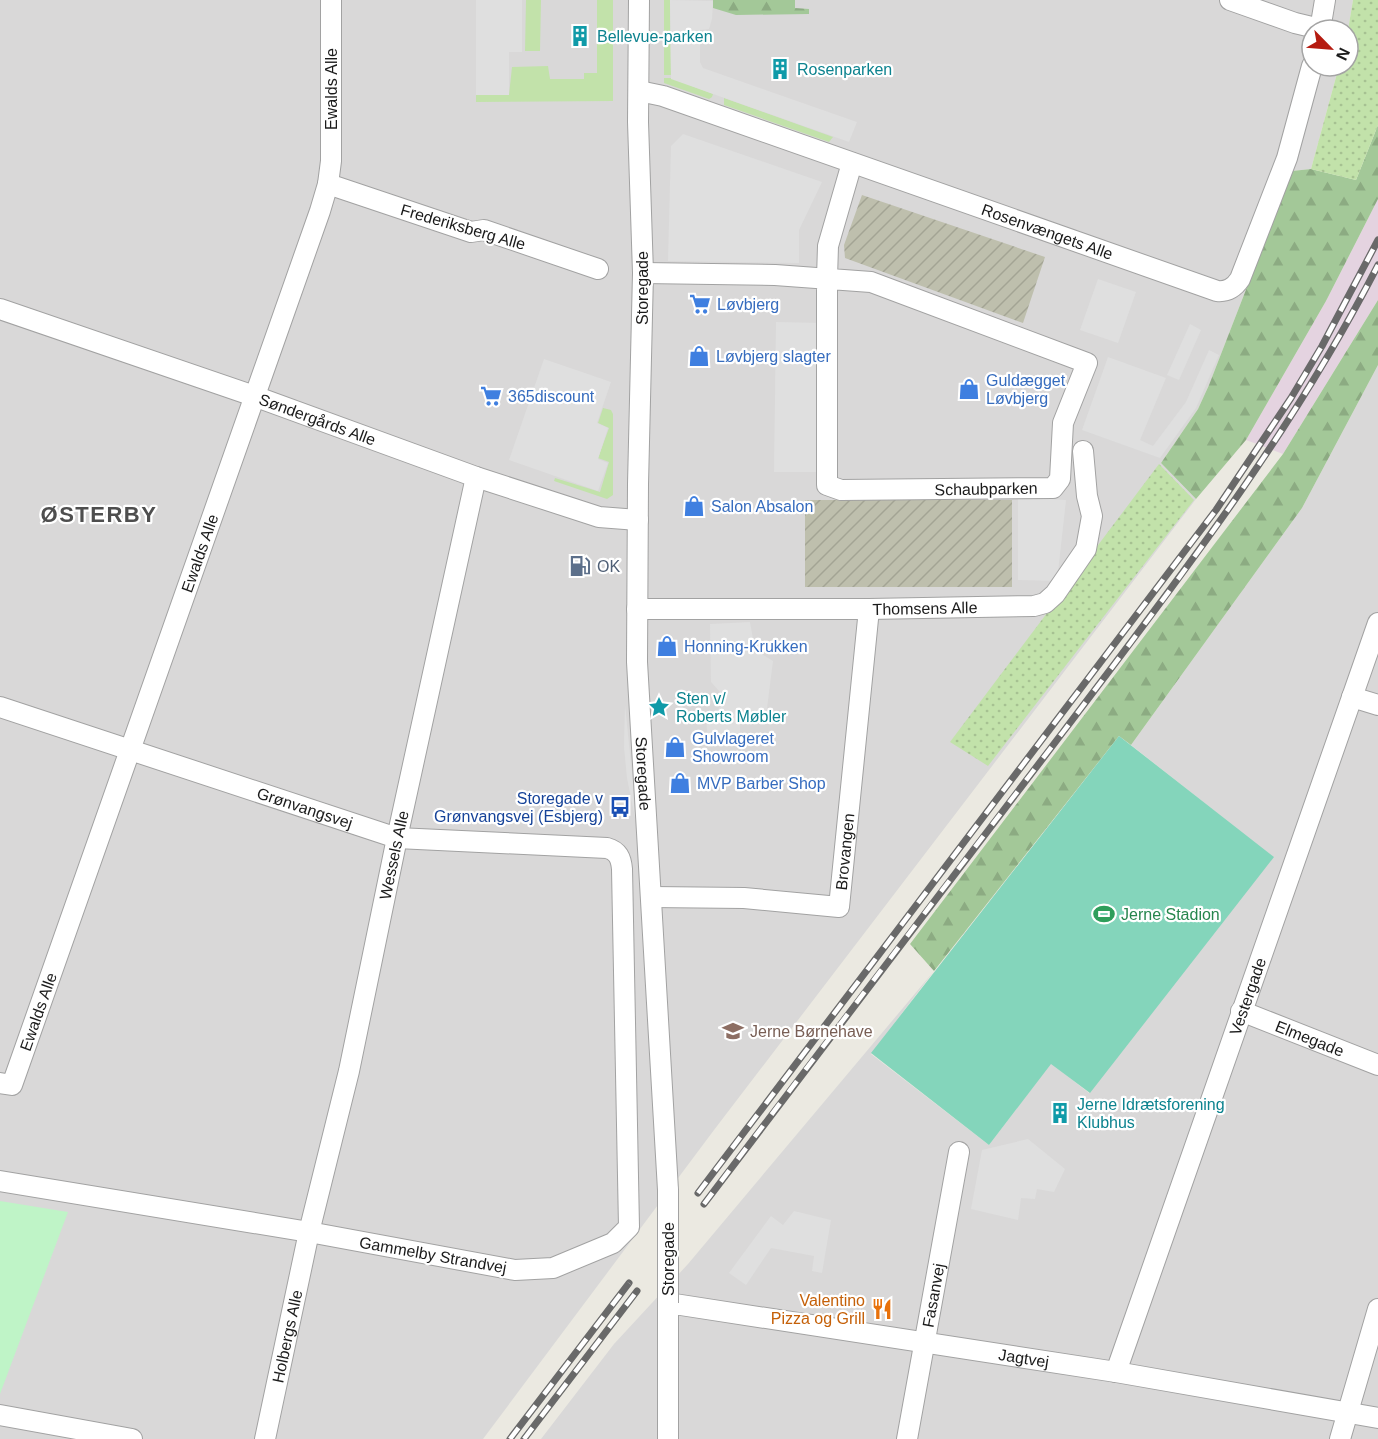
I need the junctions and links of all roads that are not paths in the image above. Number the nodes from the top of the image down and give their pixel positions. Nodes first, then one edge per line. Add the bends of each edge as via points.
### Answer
1 (332, 0) edge
2 (639, 0) edge
3 (1230, 0) edge
4 (1325, 0) edge
5 (1322, 18) edge
6 (1300, 24) edge
7 (1309, 78) edge
8 (639, 91) junction
9 (852, 163) junction
10 (328, 184) junction
11 (598, 269) dead end
12 (643, 273) junction
13 (826, 278) junction
14 (0, 309) edge
15 (254, 396) junction
16 (1083, 451) dead end
17 (476, 477) junction
18 (638, 520) junction
19 (637, 609) junction
20 (869, 609) junction
21 (1378, 623) edge
22 (1352, 697) junction
23 (1378, 705) edge
24 (0, 707) edge
25 (131, 749) junction
26 (397, 838) junction
27 (618, 855) joint
28 (652, 897) junction
29 (1241, 1011) junction
30 (1378, 1065) edge
31 (0, 1083) edge
32 (959, 1152) dead end
33 (0, 1181) edge
34 (309, 1232) junction
35 (668, 1303) junction
36 (1378, 1309) edge
37 (924, 1342) junction
38 (1116, 1372) junction
39 (1348, 1413) junction
40 (0, 1415) edge
41 (1378, 1418) edge
42 (132, 1439) edge
43 (266, 1439) edge
44 (668, 1439) edge
45 (907, 1439) edge
46 (1340, 1439) edge

1 - 10 street, Ewalds Alle
2 - 8 street, Storegade
3 - 6 street
4 - 5 street
7 - 9 street, Rosenvængets Alle via 1287,159 1240,279 1233,288 1222,292
8 - 9 street, Rosenvængets Alle
8 - 12 street, Storegade
9 - 13 street, Schaubparken via 828,246
10 - 11 street, Frederiksberg Alle
10 - 15 street, Ewalds Alle
12 - 13 street, Schaubparken
12 - 18 street, Storegade
13 - 13 street, Schaubparken via 827,485 841,490 1053,488 1060,479 1063,423 1087,363 871,282
14 - 15 street, Søndergårds Alle
15 - 17 street, Søndergårds Alle
15 - 25 street, Ewalds Alle
16 - 20 street, Thomsens Alle via 1092,516 1090,537 1077,564 1045,603
17 - 18 street, Søndergårds Alle via 599,517
17 - 26 street, Wessels Alle
18 - 19 street, Storegade
19 - 20 street, Thomsens Alle
19 - 28 street, Storegade
20 - 28 street, Brovangen via 839,907 744,898
21 - 22 street, Vestergade
22 - 23 street
22 - 29 street, Vestergade
24 - 25 street, Grønvangsvej
25 - 26 street, Grønvangsvej
25 - 31 street, Ewalds Alle via 12,1085
26 - 27 street, Grønvangsvej via 607,848
26 - 34 street, Wessels Alle via 349,1071
27 - 34 street, Gammelby Strandvej via 622,869 629,1227 613,1244 553,1268 516,1270
28 - 35 street, Storegade, bridge via 668,1190
29 - 30 street, Elmegade
29 - 38 street, Vestergade
32 - 37 street, Fasanvej
33 - 34 street, Gammelby Strandvej
34 - 43 street, Holbergs Alle
35 - 37 street, Jagtvej
35 - 44 street, Storegade
36 - 39 street
37 - 38 street, Jagtvej
37 - 45 street, Fasanvej
38 - 39 street, Jagtvej
39 - 41 street, Jagtvej
39 - 46 street
40 - 42 street

